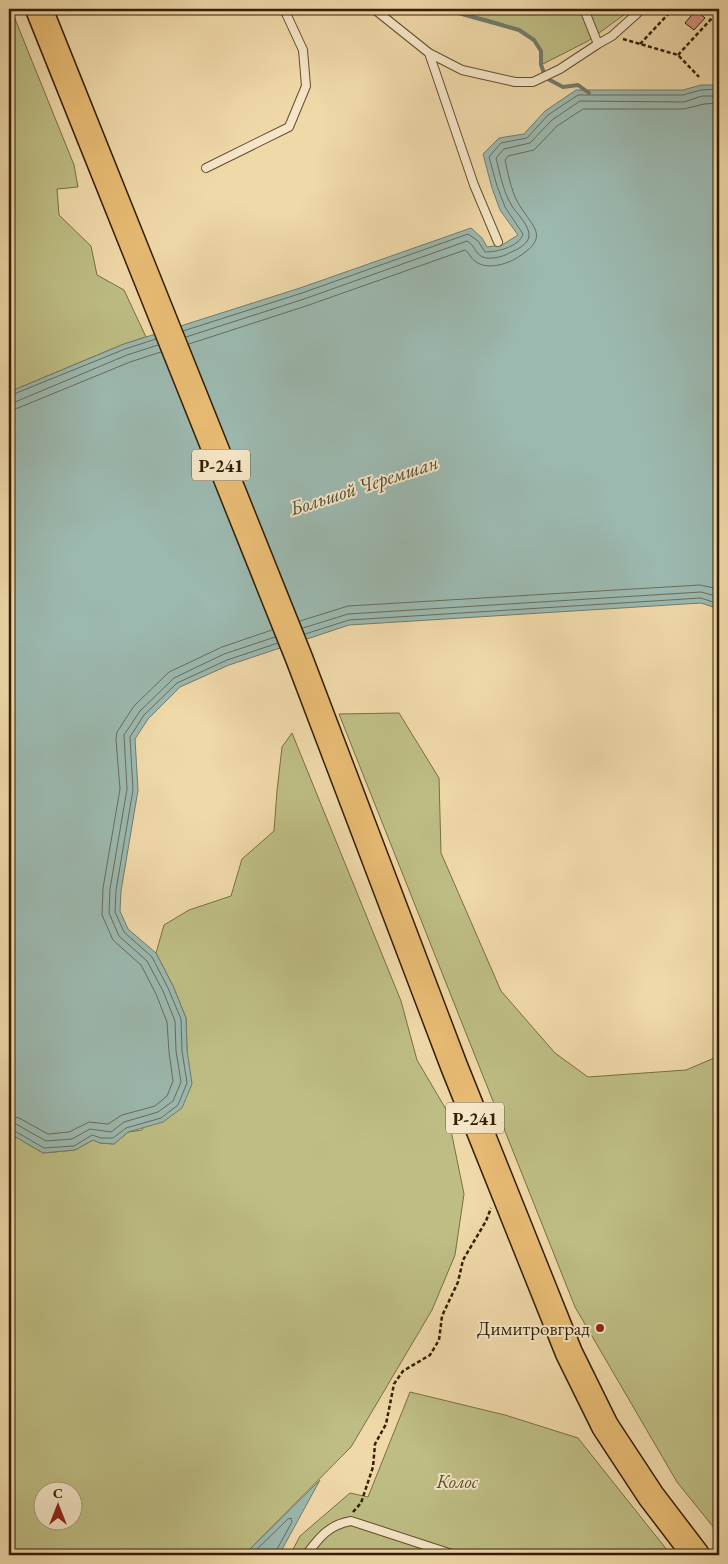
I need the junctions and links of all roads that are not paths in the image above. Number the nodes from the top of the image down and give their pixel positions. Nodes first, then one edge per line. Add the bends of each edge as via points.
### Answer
1 (39, 9) edge
2 (284, 9) edge
3 (374, 9) edge
4 (584, 9) edge
5 (642, 9) edge
6 (598, 44) junction
7 (429, 53) junction
8 (206, 168) dead end
9 (498, 242) dead end
10 (306, 1555) edge
11 (455, 1555) edge
12 (696, 1555) edge

1 - 12 highway, Р-241 via 299,658 454,1066 569,1354 605,1426 651,1496
2 - 8 lane via 303,50 306,86 289,127
3 - 7 lane
4 - 6 lane
5 - 6 lane
6 - 7 lane via 533,82 515,82 462,70
7 - 9 lane via 474,185
10 - 11 lane via 321,1536 339,1524 351,1521

